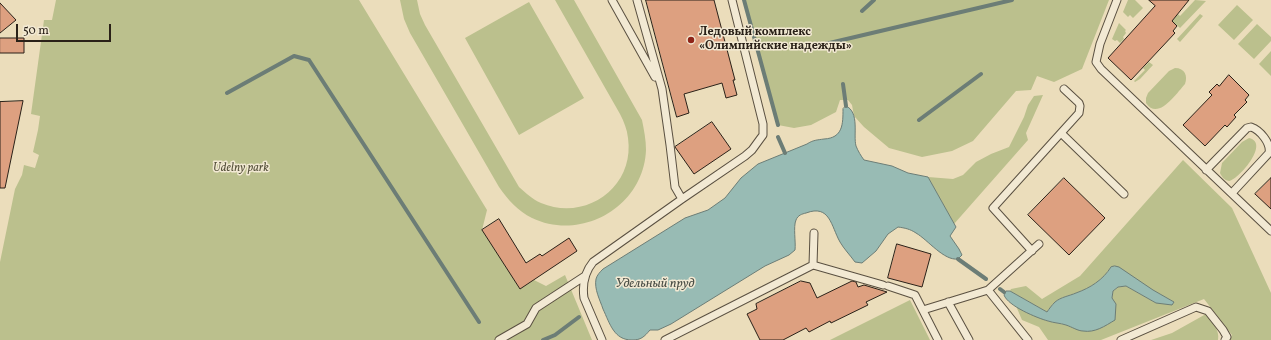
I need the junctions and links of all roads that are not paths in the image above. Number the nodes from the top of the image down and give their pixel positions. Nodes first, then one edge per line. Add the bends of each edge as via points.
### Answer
1 (612, 0) edge
2 (637, 0) edge
3 (732, 0) edge
4 (1117, 0) edge
5 (661, 87) junction
6 (1064, 88) dead end
7 (1061, 133) junction
8 (1206, 170) junction
9 (1232, 193) junction
10 (1124, 194) dead end
11 (682, 199) junction
12 (1271, 231) edge
13 (814, 233) dead end
14 (1039, 244) dead end
15 (1032, 250) junction
16 (813, 265) junction
17 (585, 276) junction
18 (988, 290) junction
19 (948, 302) junction
20 (923, 310) junction
21 (499, 340) edge
22 (602, 340) edge
23 (665, 340) edge
24 (938, 340) edge
25 (969, 340) edge
26 (1028, 340) edge
27 (1121, 340) edge
28 (1225, 340) edge

1 - 5 lane
2 - 5 lane
3 - 11 lane via 763,124 763,135 745,156
4 - 8 lane via 1096,62 1106,75
5 - 11 lane via 675,187
6 - 7 lane via 1080,106 1078,113
7 - 10 lane
7 - 15 lane via 993,208
8 - 9 lane
8 - 9 lane via 1247,128 1255,128 1270,144 1271,149
9 - 12 lane
11 - 17 lane via 593,262
13 - 16 lane
14 - 15 lane
15 - 18 lane
16 - 20 lane via 915,295
16 - 23 lane
17 - 21 lane via 536,308 527,324
17 - 22 lane via 584,298
18 - 19 lane
18 - 26 lane
19 - 20 lane
19 - 25 lane
20 - 24 lane
27 - 28 lane via 1196,307 1208,311 1223,330 1227,337

